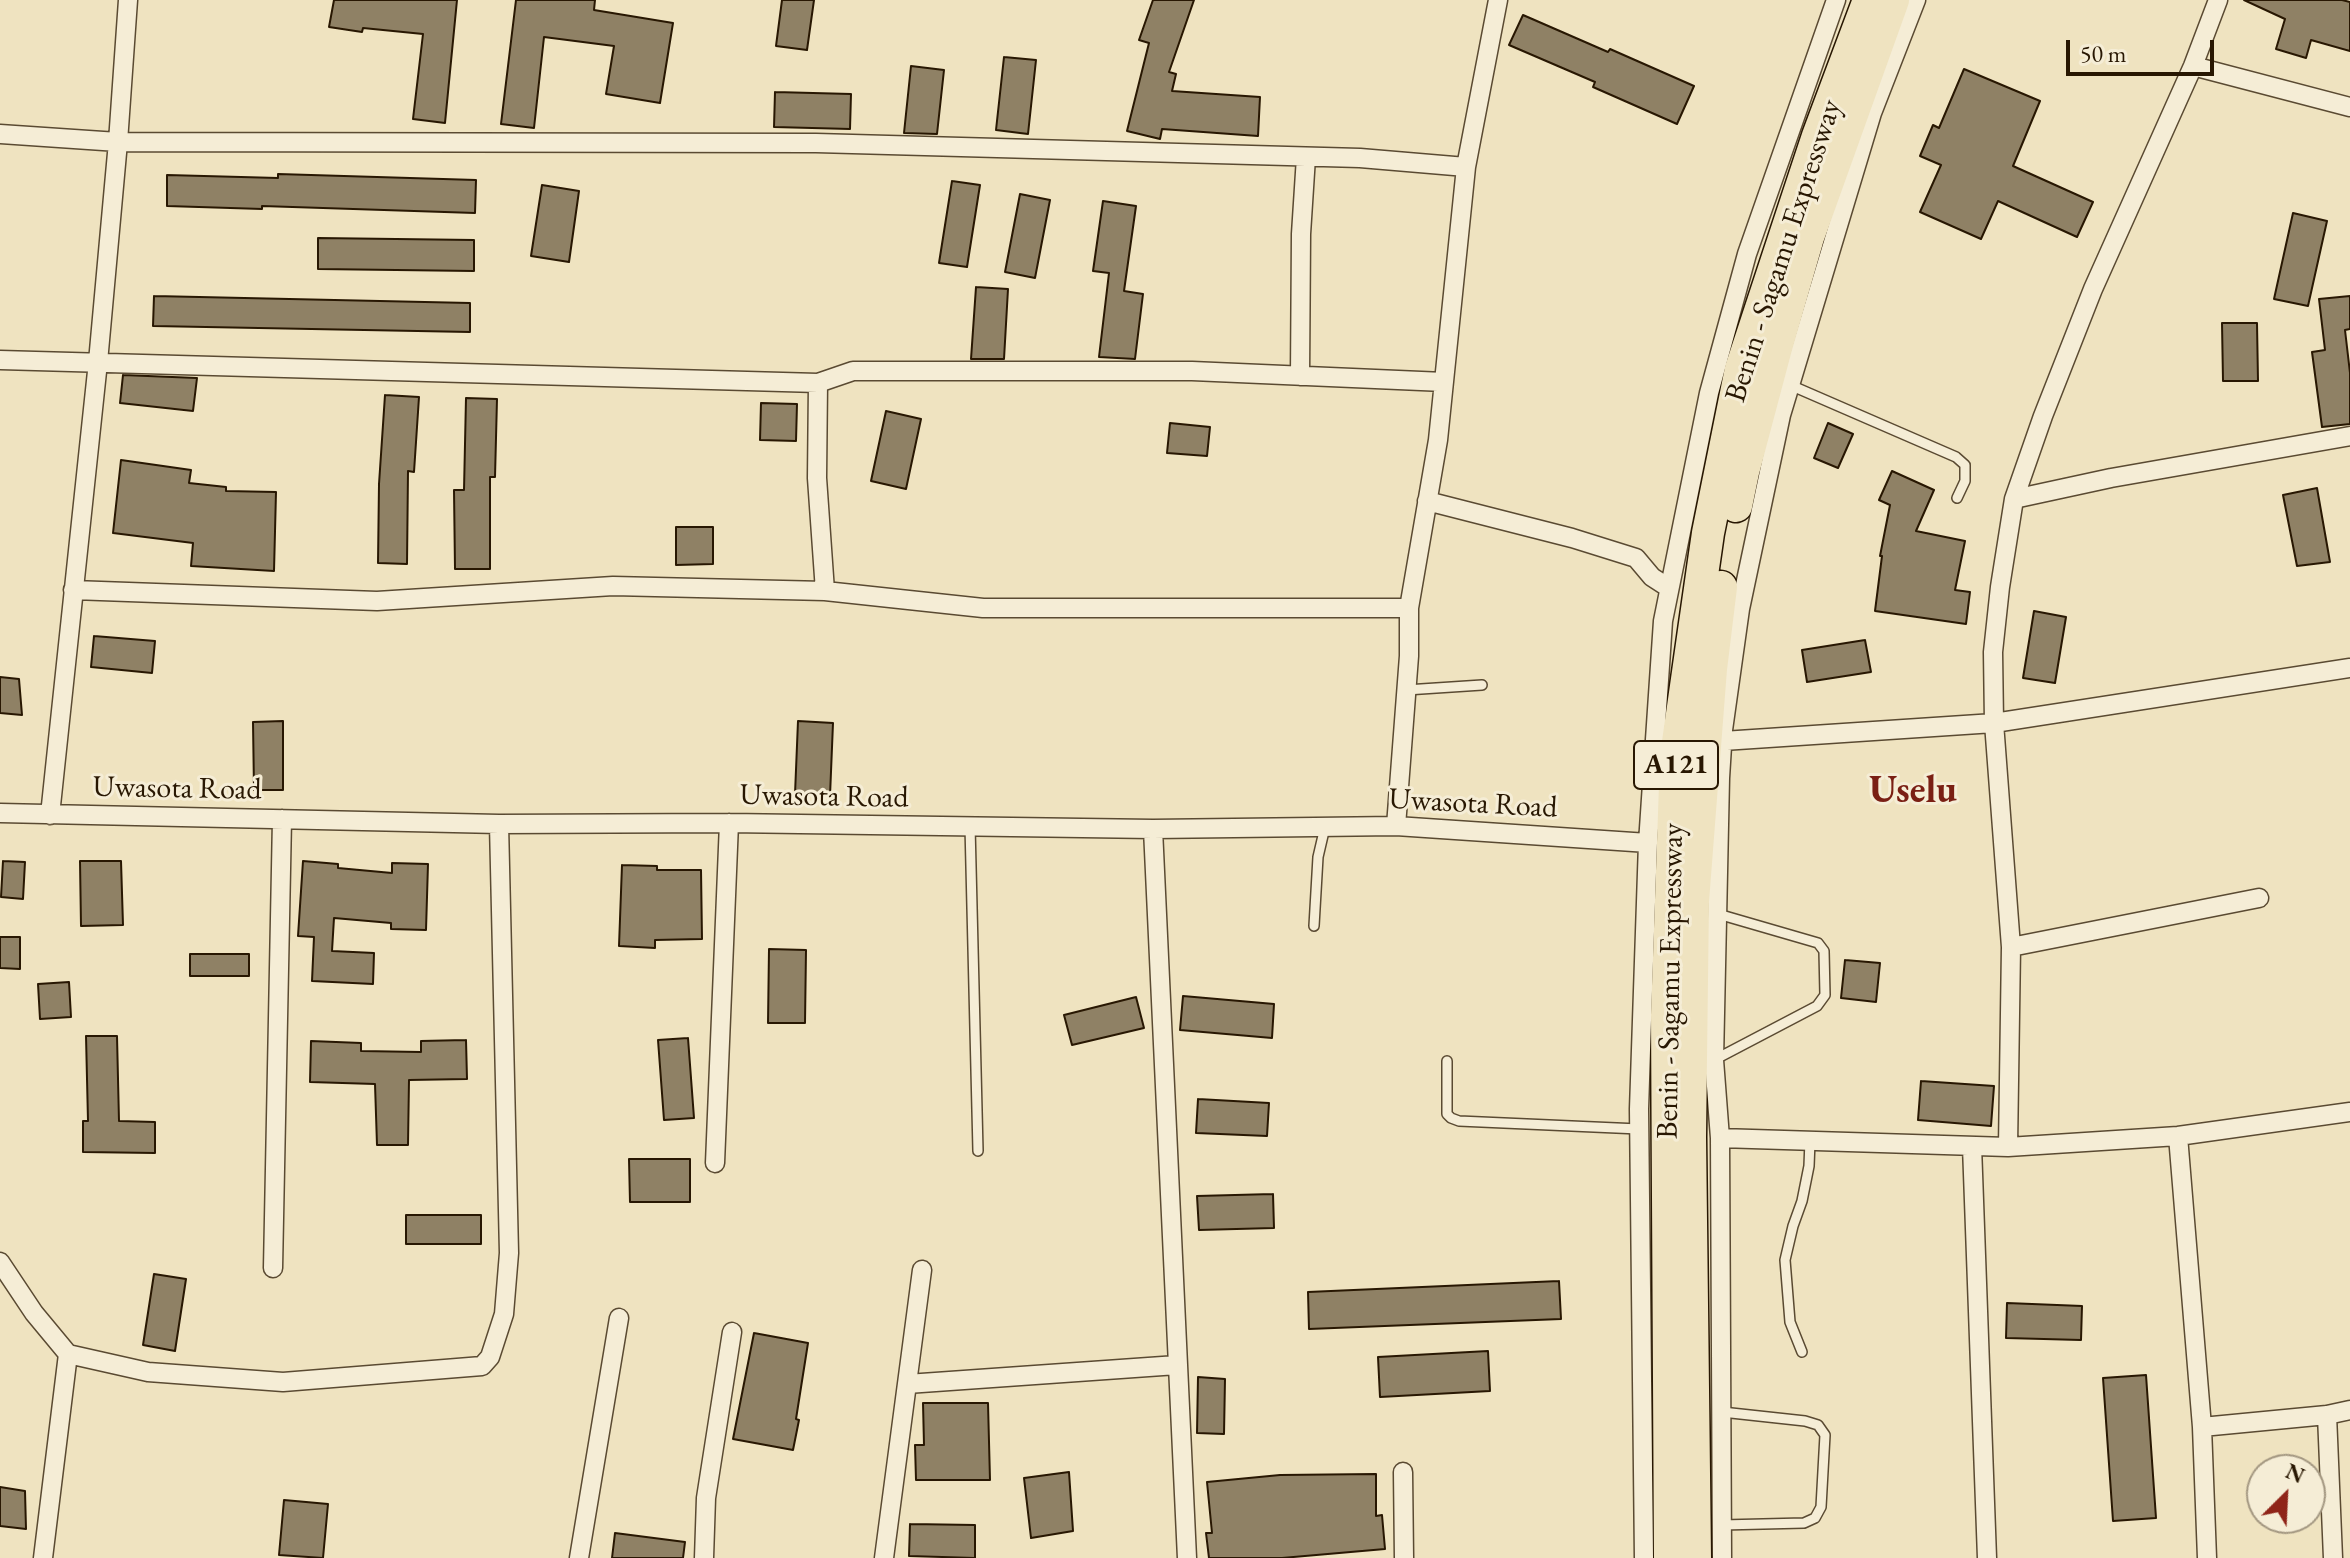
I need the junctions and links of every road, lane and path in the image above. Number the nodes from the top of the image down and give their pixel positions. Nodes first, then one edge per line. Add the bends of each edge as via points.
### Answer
1 (128, 0) edge
2 (1498, 0) edge
3 (1836, 0) edge
4 (1869, 0) edge
5 (1893, 0) edge
6 (1916, 0) edge
7 (2218, 0) edge
8 (2193, 66) junction
9 (2350, 107) edge
10 (0, 134) edge
11 (118, 142) junction
12 (1306, 157) junction
13 (1466, 167) junction
14 (0, 360) edge
15 (98, 362) junction
16 (1300, 376) junction
17 (1444, 382) junction
18 (818, 383) junction
19 (1790, 385) junction
20 (2350, 436) edge
21 (1957, 498) dead end
22 (2014, 499) junction
23 (1427, 501) junction
24 (1669, 588) junction
25 (73, 590) junction
26 (825, 591) junction
27 (1409, 608) junction
28 (2350, 668) edge
29 (1482, 685) dead end
30 (1406, 690) junction
31 (1994, 723) junction
32 (1723, 741) junction
33 (0, 813) edge
34 (50, 815) junction
35 (282, 819) junction
36 (729, 823) junction
37 (499, 824) junction
38 (970, 826) junction
39 (1396, 826) junction
40 (1325, 827) junction
41 (1153, 829) junction
42 (1648, 843) junction
43 (2259, 898) dead end
44 (1718, 914) junction
45 (1314, 926) dead end
46 (2011, 947) junction
47 (1447, 1061) dead end
48 (1702, 1064) junction
49 (2350, 1112) edge
50 (1639, 1129) junction
51 (2178, 1136) junction
52 (1720, 1138) junction
53 (1810, 1141) junction
54 (1972, 1146) junction
55 (2008, 1147) junction
56 (978, 1151) dead end
57 (715, 1163) dead end
58 (0, 1262) edge
59 (273, 1268) dead end
60 (922, 1270) dead end
61 (619, 1318) dead end
62 (732, 1332) dead end
63 (1802, 1352) dead end
64 (68, 1354) junction
65 (1177, 1365) junction
66 (907, 1384) junction
67 (2350, 1410) edge
68 (1721, 1412) junction
69 (2327, 1415) junction
70 (2202, 1427) junction
71 (1403, 1472) dead end
72 (1722, 1525) junction
73 (43, 1558) edge
74 (579, 1558) edge
75 (704, 1558) edge
76 (884, 1558) edge
77 (1187, 1558) edge
78 (1404, 1558) edge
79 (1644, 1558) edge
80 (1670, 1558) edge
81 (1695, 1558) edge
82 (1722, 1558) edge
83 (1987, 1558) edge
84 (2207, 1558) edge
85 (2333, 1558) edge

1 - 11 street
2 - 13 street
3 - 24 street via 1747,254 1709,393
4 - 80 highway, Benin - Sagamu Expressway / A121 via 1741,369 1708,533 1676,756 1667,1015
5 - 48 highway, A121 via 1808,237 1743,472 1724,563 1693,901
6 - 19 street via 1872,113
7 - 8 street
8 - 9 street
8 - 22 street via 2093,289
10 - 11 street
11 - 12 street via 816,143
11 - 15 street
12 - 13 street
12 - 16 street
13 - 17 street
14 - 15 street
15 - 18 street
15 - 25 street
16 - 17 street
16 - 18 street via 853,371
17 - 23 street
18 - 26 street via 817,478
19 - 21 lane via 1956,457 1965,465
19 - 32 street via 1740,609
20 - 22 street
22 - 31 street via 1993,652
23 - 24 street via 1636,558
23 - 27 street
24 - 42 street
25 - 26 street via 377,601 613,586
25 - 34 street
26 - 27 street via 983,608
27 - 30 street
28 - 31 street
29 - 30 lane
30 - 39 street
31 - 32 street
31 - 46 street
32 - 44 street
33 - 34 street, Uwasota Road
34 - 35 street, Uwasota Road
35 - 37 street, Uwasota Road
35 - 59 street
36 - 37 street, Uwasota Road
36 - 38 street, Uwasota Road
36 - 57 street
37 - 64 street via 509,1253 504,1314 490,1357 482,1366 283,1382 148,1372
38 - 41 street, Uwasota Road
38 - 56 lane
39 - 40 street, Uwasota Road
39 - 42 street, Uwasota Road
40 - 41 street, Uwasota Road
40 - 45 lane
41 - 65 street
42 - 50 street
43 - 46 street
44 - 48 street
44 - 48 lane via 1818,943 1824,951 1825,995 1817,1006
46 - 55 street
47 - 50 lane via 1447,1114 1459,1121
48 - 52 street
48 - 81 highway, A121
49 - 51 street
50 - 79 street
51 - 55 street
51 - 70 street
52 - 53 street
52 - 68 street
53 - 54 street
53 - 63 lane via 1802,1201 1785,1260 1790,1322
54 - 55 street
54 - 83 street
58 - 64 street
60 - 66 street
61 - 74 street
62 - 75 street via 706,1498
64 - 73 street
65 - 66 street
65 - 77 street
66 - 76 street
67 - 69 street
68 - 72 street
68 - 72 lane via 1805,1421 1818,1425 1825,1435 1821,1507 1815,1518 1804,1523
69 - 70 street
69 - 85 street
70 - 84 street
71 - 78 street
72 - 82 street

